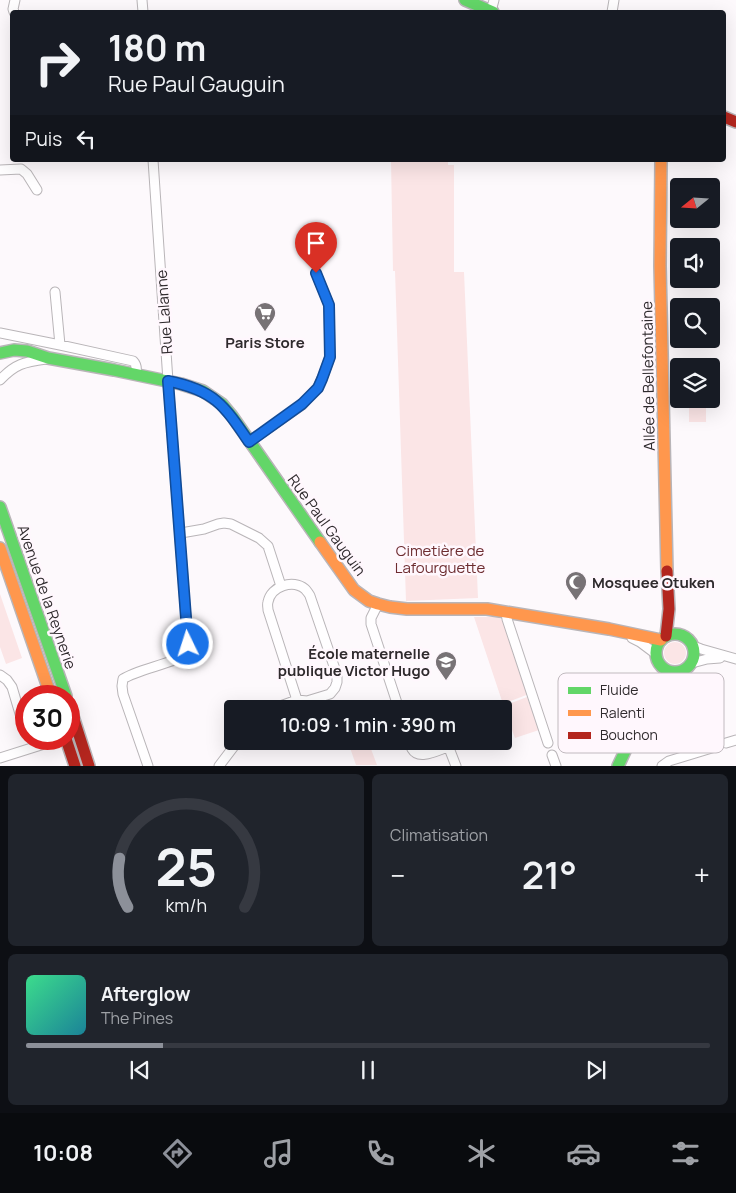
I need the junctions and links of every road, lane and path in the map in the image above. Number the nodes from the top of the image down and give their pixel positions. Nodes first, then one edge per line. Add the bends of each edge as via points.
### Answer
1 (465, 0) edge
2 (492, 8) edge
3 (153, 162) edge
4 (660, 162) edge
5 (0, 170) edge
6 (36, 190) dead end
7 (316, 273) dead end
8 (55, 292) dead end
9 (0, 333) edge
10 (60, 344) junction
11 (0, 353) edge
12 (48, 358) junction
13 (136, 374) junction
14 (0, 380) edge
15 (168, 381) junction
16 (249, 442) junction
17 (0, 507) edge
18 (181, 532) junction
19 (0, 548) edge
20 (281, 586) junction
21 (668, 592) junction
22 (378, 604) junction
23 (506, 612) junction
24 (621, 633) junction
25 (679, 634) junction
26 (664, 638) junction
27 (693, 646) junction
28 (656, 654) junction
29 (732, 658) edge
30 (692, 663) junction
31 (662, 666) junction
32 (676, 672) joint
33 (660, 673) edge
34 (0, 675) edge
35 (47, 685) edge
36 (62, 685) edge
37 (15, 697) edge
38 (297, 700) edge
39 (310, 700) edge
40 (396, 700) edge
41 (80, 738) edge
42 (736, 740) edge
43 (726, 743) dead end
44 (548, 744) dead end
45 (15, 750) edge
46 (69, 750) edge
47 (231, 750) edge
48 (412, 750) edge
49 (434, 750) edge
50 (449, 750) edge
51 (625, 753) edge
52 (695, 753) edge
53 (552, 755) dead end
54 (0, 758) edge
55 (74, 766) edge
56 (89, 766) edge
57 (148, 766) edge
58 (219, 766) edge
59 (456, 766) edge
60 (556, 766) edge
61 (618, 766) edge
62 (662, 766) edge

1 - 2 street
3 - 15 street, Rue Lalanne
4 - 21 street, Allée de Bellefontaine
5 - 6 street via 21,169
7 - 16 street via 329,305 330,357 322,379 302,404
8 - 10 street
9 - 10 street
10 - 13 street via 134,361
11 - 12 street, Rue Paul Gauguin via 27,351
12 - 13 street, Rue Paul Gauguin
12 - 14 street, Rue Paul Gauguin via 19,365
13 - 15 street, Rue Paul Gauguin
15 - 16 street, Rue Paul Gauguin via 194,387 222,404
15 - 18 street, Rue Lalanne
16 - 22 street, Rue Paul Gauguin via 345,579 362,596
17 - 36 street, Avenue de la Reynerie
18 - 20 street via 224,523 259,538 268,546
18 - 57 street, Rue Lalanne via 188,652 134,673 123,679 122,686
19 - 35 street, Avenue de la Reynerie
20 - 38 street via 272,593 268,610
20 - 39 street via 298,586 310,596 336,675 337,682 330,694
21 - 25 street, Allée de Bellefontaine
21 - 26 street, Allée de Bellefontaine
22 - 23 street, Rue Paul Gauguin via 407,609
22 - 40 street via 371,618 372,624
23 - 24 street, Rue Paul Gauguin
23 - 44 street
24 - 26 street, Rue Paul Gauguin
24 - 28 street, Rue Paul Gauguin
25 - 26 street
25 - 27 street via 690,640
26 - 28 street
27 - 29 street
27 - 30 street
28 - 31 street
29 - 30 street
30 - 32 street
31 - 32 street
31 - 33 street
34 - 37 street via 8,680
41 - 56 street
42 - 43 street
45 - 54 street
46 - 55 street
47 - 58 street
48 - 49 street via 423,755
50 - 59 street
51 - 61 street
52 - 62 street
53 - 60 street

